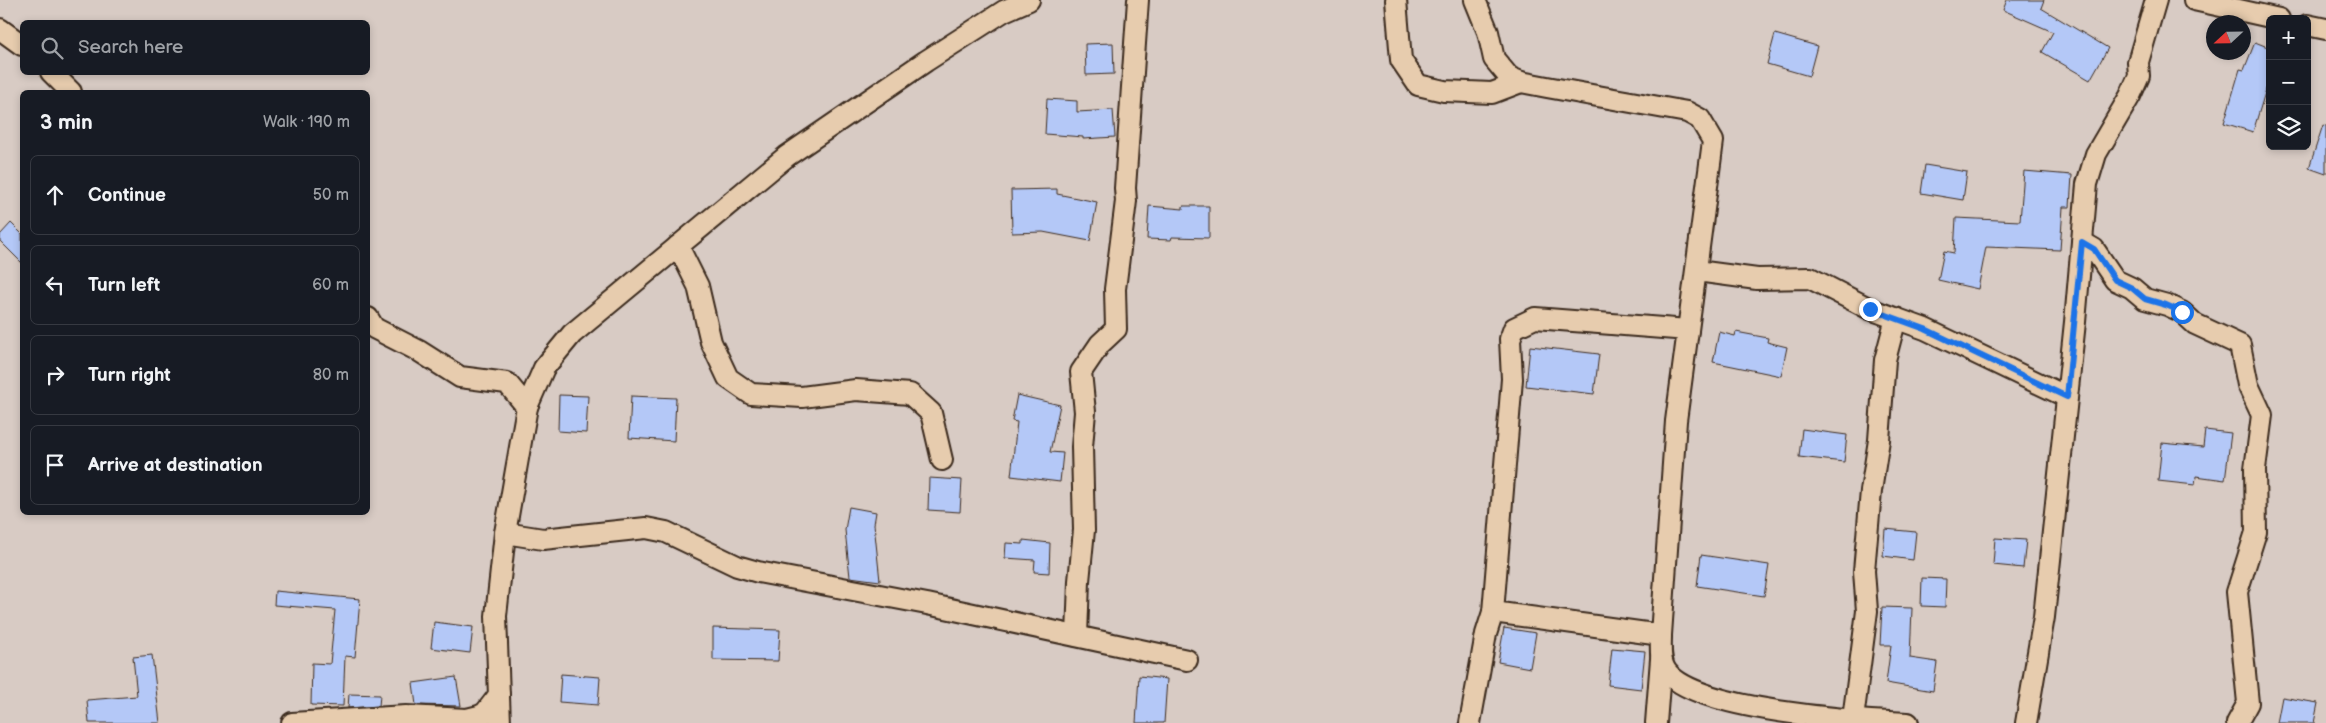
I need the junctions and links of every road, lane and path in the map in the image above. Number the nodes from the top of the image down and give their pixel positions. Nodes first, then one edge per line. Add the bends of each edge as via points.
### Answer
1 (1029, 0) edge
2 (1138, 0) edge
3 (1396, 0) edge
4 (1475, 0) edge
5 (2156, 0) edge
6 (2194, 0) edge
7 (2266, 16) edge
8 (2311, 26) edge
9 (0, 29) edge
10 (2326, 29) edge
11 (20, 44) edge
12 (54, 75) edge
13 (1521, 82) junction
14 (69, 90) edge
15 (2082, 242) junction
16 (678, 246) junction
17 (1697, 271) junction
18 (1896, 318) junction
19 (370, 321) edge
20 (1688, 330) junction
21 (2067, 397) junction
22 (527, 407) junction
23 (942, 460) dead end
24 (505, 534) junction
25 (1493, 612) junction
26 (1661, 635) junction
27 (1077, 636) junction
28 (1661, 659) junction
29 (1187, 660) dead end
30 (499, 695) junction
31 (1853, 720) junction
32 (292, 723) edge
33 (500, 723) edge
34 (1470, 723) edge
35 (1656, 723) edge
36 (1908, 723) edge
37 (2026, 723) edge
38 (2237, 723) edge

1 - 16 street via 1004,11 934,56 787,156
2 - 27 street via 1126,200 1115,289 1116,329 1100,344 1081,372 1085,412 1082,447 1084,530
3 - 13 street via 1401,60 1418,85 1444,91 1492,93
4 - 13 street via 1488,32 1494,59 1509,77
5 - 15 street via 2138,62 2139,76 2096,154 2087,184
6 - 7 street
8 - 10 street
9 - 11 street
12 - 14 street
13 - 17 street via 1651,104 1687,112 1700,119 1713,141
15 - 21 street
15 - 38 street via 2094,249 2115,280 2145,299 2182,312 2195,324 2240,345 2248,385 2262,415 2255,469 2256,532 2237,592 2248,703
16 - 22 street via 572,334 544,368
16 - 23 street via 698,286 712,342 728,378 751,394 802,397 856,390 910,394 931,413
17 - 18 street via 1757,279 1810,278 1870,309
17 - 20 street
18 - 21 street
18 - 31 street via 1885,360 1864,571 1867,610
19 - 22 street via 374,328 460,377 507,384
20 - 25 street via 1535,318 1514,328 1510,339 1512,379
20 - 26 street via 1676,421
21 - 37 street via 2044,617
22 - 24 street
24 - 27 street via 543,540 646,528 666,532 758,572
24 - 30 street via 496,616
25 - 26 street
25 - 34 street
26 - 28 street
27 - 29 street
28 - 31 street via 1666,672 1678,682 1724,700
28 - 35 street
30 - 32 street via 485,713 466,719 406,716
30 - 33 street
31 - 36 street

